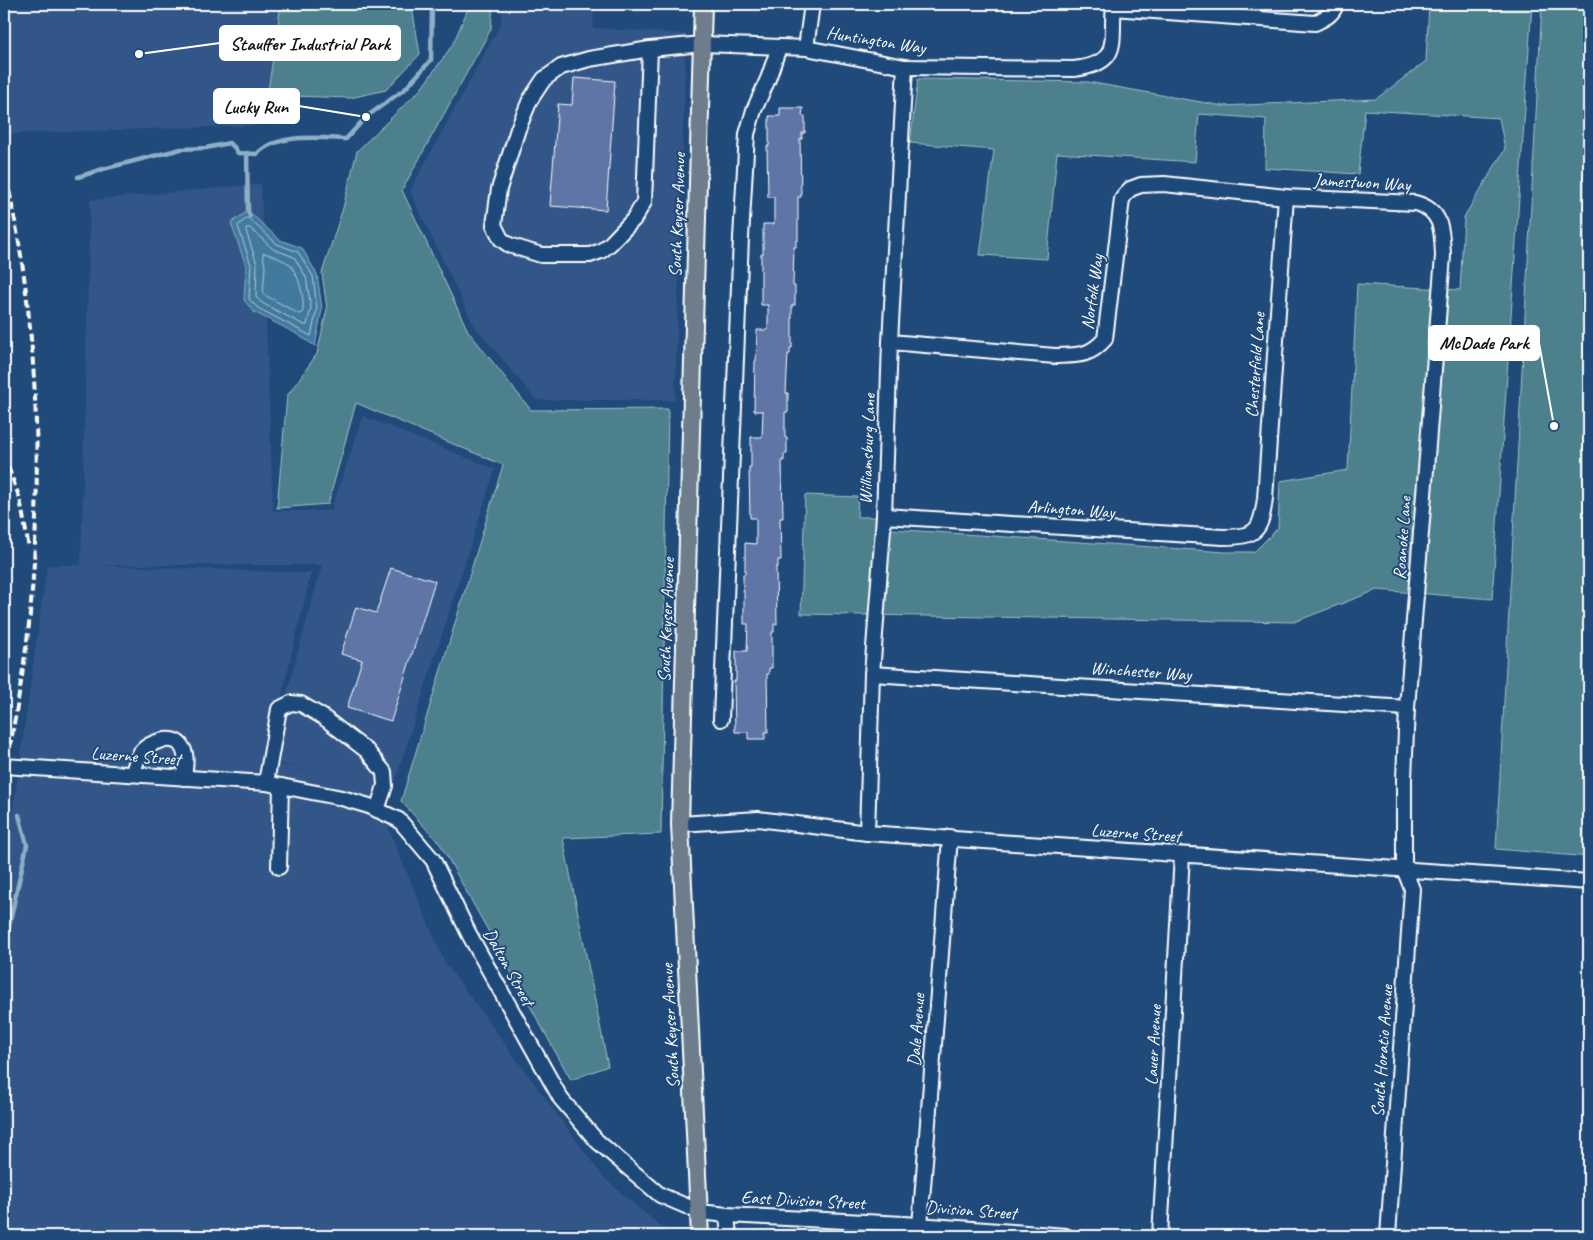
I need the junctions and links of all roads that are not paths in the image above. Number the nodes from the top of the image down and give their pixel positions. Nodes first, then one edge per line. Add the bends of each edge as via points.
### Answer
1 (703, 4) edge
2 (812, 4) edge
3 (1336, 4) edge
4 (1114, 6) edge
5 (702, 44) junction
6 (779, 47) junction
7 (806, 48) junction
8 (650, 49) junction
9 (905, 66) junction
10 (1286, 197) junction
11 (1434, 212) joint
12 (890, 342) junction
13 (884, 516) junction
14 (1255, 532) joint
15 (872, 674) junction
16 (1407, 708) junction
17 (721, 719) dead end
18 (4, 766) edge
19 (132, 774) junction
20 (184, 778) junction
21 (266, 783) junction
22 (281, 786) junction
23 (377, 810) junction
24 (680, 824) junction
25 (867, 833) junction
26 (950, 837) junction
27 (1182, 855) junction
28 (279, 867) dead end
29 (1404, 869) junction
30 (1589, 882) edge
31 (700, 1212) junction
32 (727, 1215) junction
33 (904, 1224) joint
34 (920, 1226) junction
35 (885, 1230) edge
36 (1047, 1235) edge
37 (700, 1236) edge
38 (729, 1236) edge
39 (1066, 1236) edge
40 (1160, 1236) edge
41 (1388, 1236) edge

1 - 5 main road, South Keyser Avenue
2 - 7 street
3 - 4 street via 1328,17 1315,23
4 - 9 street, Huntington Way via 1113,41 1109,54 1091,67
5 - 6 street, Huntington Way
5 - 8 street, Huntington Way
5 - 24 main road, South Keyser Avenue
6 - 7 street, Huntington Way
6 - 17 street via 748,134
7 - 9 street, Huntington Way
8 - 8 street, Huntington Way via 570,64 544,79 530,100 518,129 499,189 494,225 500,239 540,254 590,256 610,244 634,219 644,202
9 - 12 street, Williamsburg Lane
10 - 11 street, Jamestwon Way via 1415,203
10 - 12 street, Norfolk Way via 1164,184 1130,189 1122,200 1105,339 1096,350 1081,355 1055,356
10 - 14 street, Chesterfield Lane via 1265,498 1263,519
11 - 16 street, Roanoke Lane via 1442,229 1443,256
12 - 13 street, Williamsburg Lane
13 - 14 street, Arlington Way via 1223,537
13 - 15 street, Williamsburg Lane
15 - 16 street, Winchester Way
15 - 25 street, Williamsburg Lane
16 - 29 street, Roanoke Lane
18 - 19 street, Luzerne Street
19 - 20 street, Luzerne Street
19 - 20 street via 141,752 148,745 172,740 184,748
20 - 21 street, Luzerne Street
21 - 22 street, Dalton Street
21 - 23 street via 280,708 291,703 301,704 367,751 384,772 385,786
22 - 23 street, Dalton Street via 342,798
22 - 28 street
23 - 31 street, Dalton Street via 399,820 433,860 469,934 561,1099 597,1141 660,1195
24 - 25 street, Luzerne Street via 758,819
24 - 31 main road, South Keyser Avenue
25 - 26 street, Luzerne Street
26 - 27 street, Luzerne Street
26 - 34 street, Dale Avenue
27 - 29 street, Luzerne Street
27 - 40 street, Lauer Avenue
29 - 30 street, Luzerne Street
29 - 41 street, South Horatio Avenue via 1412,889
31 - 32 street, East Division Street
31 - 37 main road, South Keyser Avenue
32 - 35 street, East Division Street
32 - 38 street
33 - 34 street, Division Street
33 - 35 street, East Division Street
34 - 36 street, Division Street
36 - 39 street, Division Street

